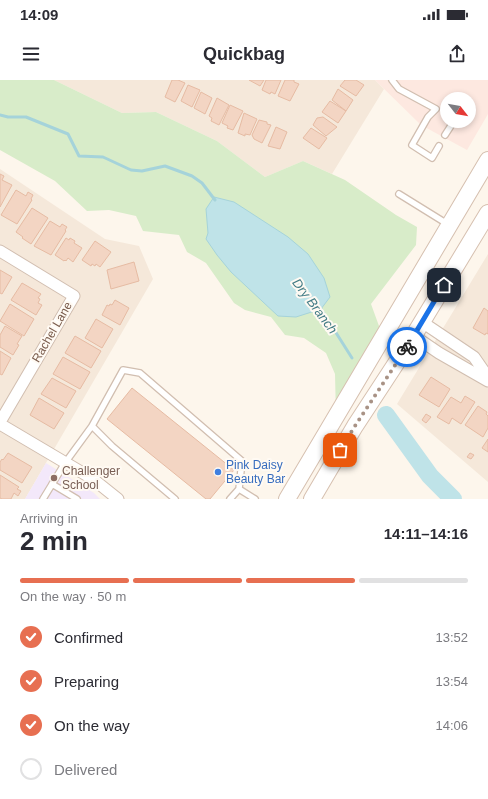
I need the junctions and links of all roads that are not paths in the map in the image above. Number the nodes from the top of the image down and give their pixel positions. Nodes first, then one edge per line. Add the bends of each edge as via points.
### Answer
1 (392, 80) edge
2 (450, 128) edge
3 (445, 135) dead end
4 (439, 146) dead end
5 (488, 160) edge
6 (399, 194) dead end
7 (488, 213) edge
8 (449, 225) junction
9 (0, 251) edge
10 (418, 329) junction
11 (488, 377) edge
12 (488, 381) edge
13 (0, 423) edge
14 (92, 426) junction
15 (65, 463) junction
16 (52, 484) junction
17 (239, 489) junction
18 (43, 499) edge
19 (77, 499) edge
20 (118, 499) edge
21 (175, 499) edge
22 (230, 499) edge
23 (254, 499) edge
24 (287, 499) edge
25 (312, 499) edge

1 - 4 lane via 400,89 436,109 428,117 412,145 432,158
2 - 3 lane
5 - 8 main road
6 - 8 lane
7 - 10 main road
8 - 10 main road via 448,244 407,314
8 - 24 main road
9 - 13 street, Rachel Lane via 74,296
10 - 11 street via 474,357
10 - 12 street via 439,353
10 - 25 main road via 355,426
13 - 15 street
14 - 15 lane
14 - 17 lane via 123,370 140,373 242,462
14 - 21 lane
15 - 16 lane
15 - 20 street via 93,479
16 - 18 lane
16 - 19 lane
17 - 22 lane
17 - 23 lane

